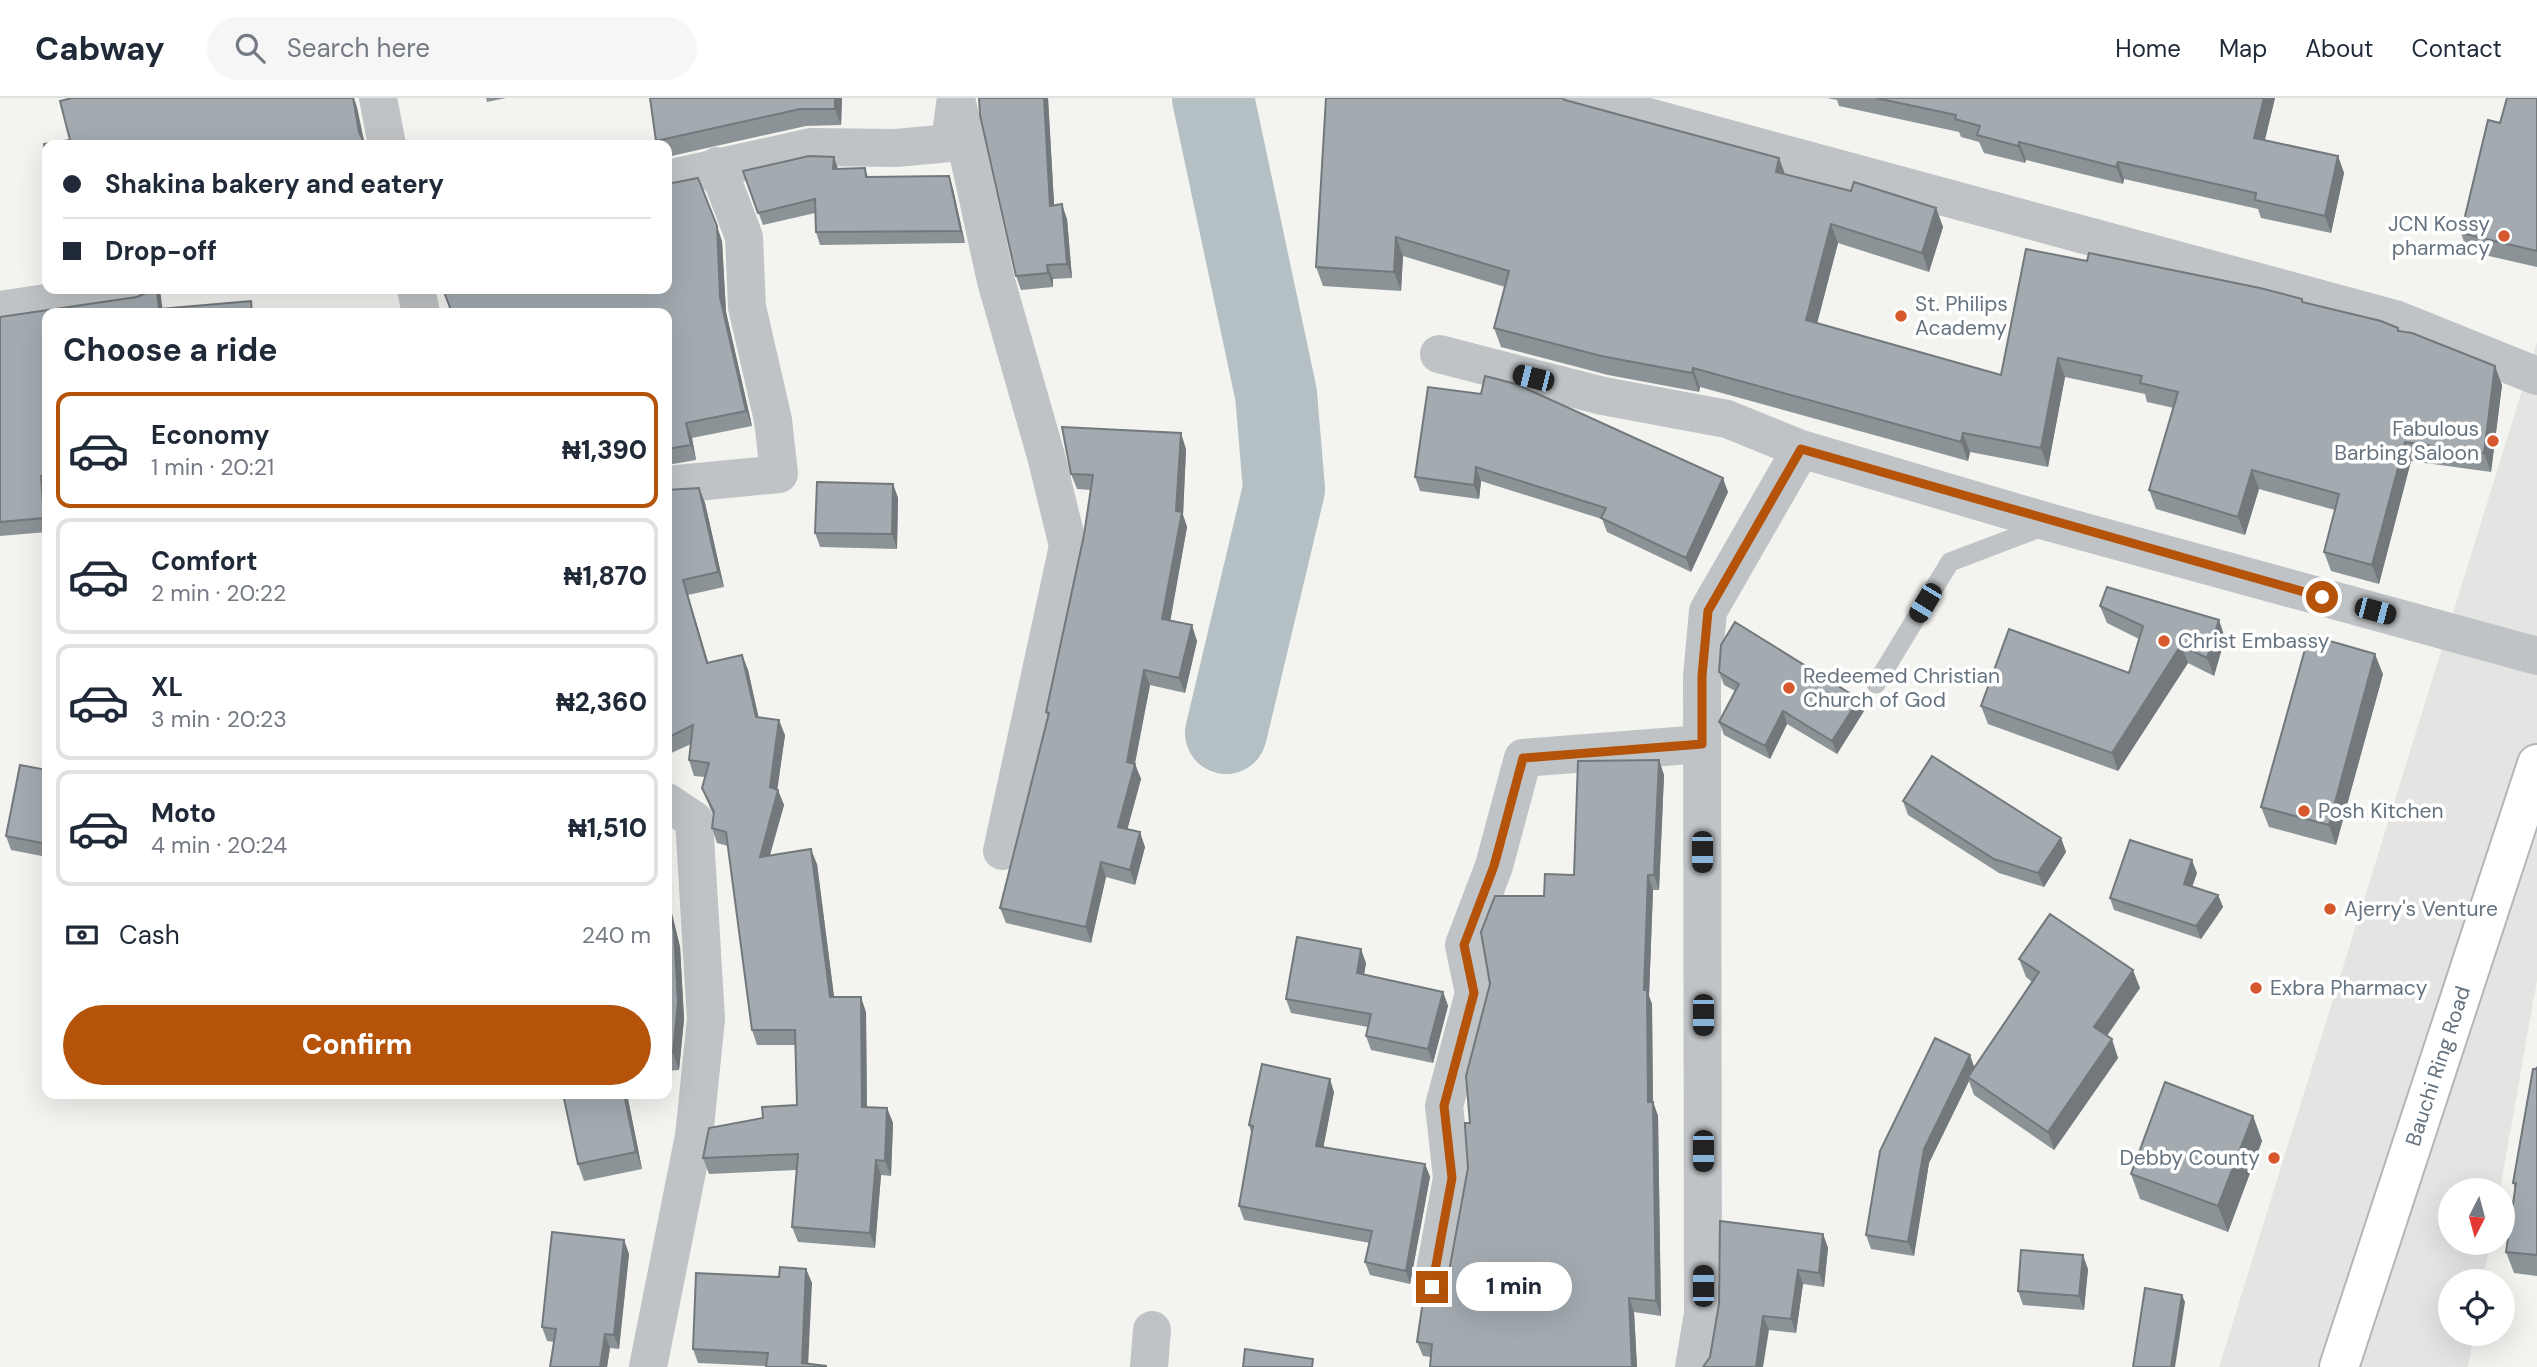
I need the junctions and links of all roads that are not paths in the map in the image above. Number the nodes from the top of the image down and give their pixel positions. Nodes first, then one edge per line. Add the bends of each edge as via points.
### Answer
1 (378, 98) edge
2 (956, 98) edge
3 (1578, 98) edge
4 (386, 140) edge
5 (717, 166) junction
6 (672, 179) edge
7 (106, 294) edge
8 (0, 310) edge
9 (1439, 354) dead end
10 (2537, 376) edge
11 (1801, 449) junction
12 (672, 485) edge
13 (2052, 523) junction
14 (2537, 656) edge
15 (1876, 684) dead end
16 (1702, 744) junction
17 (2537, 764) edge
18 (672, 805) edge
19 (1002, 851) dead end
20 (1432, 1287) dead end
21 (648, 1367) edge
22 (1694, 1367) edge
23 (2339, 1367) edge

1 - 4 street
2 - 5 street via 950,143 811,148
2 - 19 street via 996,281 1068,545
3 - 10 street via 2395,319
5 - 6 street
5 - 12 street via 744,237 747,307 773,420 779,474
7 - 8 street
9 - 11 street via 1603,396 1727,419
11 - 13 street
11 - 16 street via 1708,611
13 - 14 street
13 - 15 lane via 1950,562
16 - 20 street via 1523,758 1494,866 1464,945 1474,993 1444,1106 1452,1178
16 - 22 street via 1703,1314
17 - 23 main road, Bauchi Ring Road
18 - 21 street via 694,820 706,1019 694,1136

